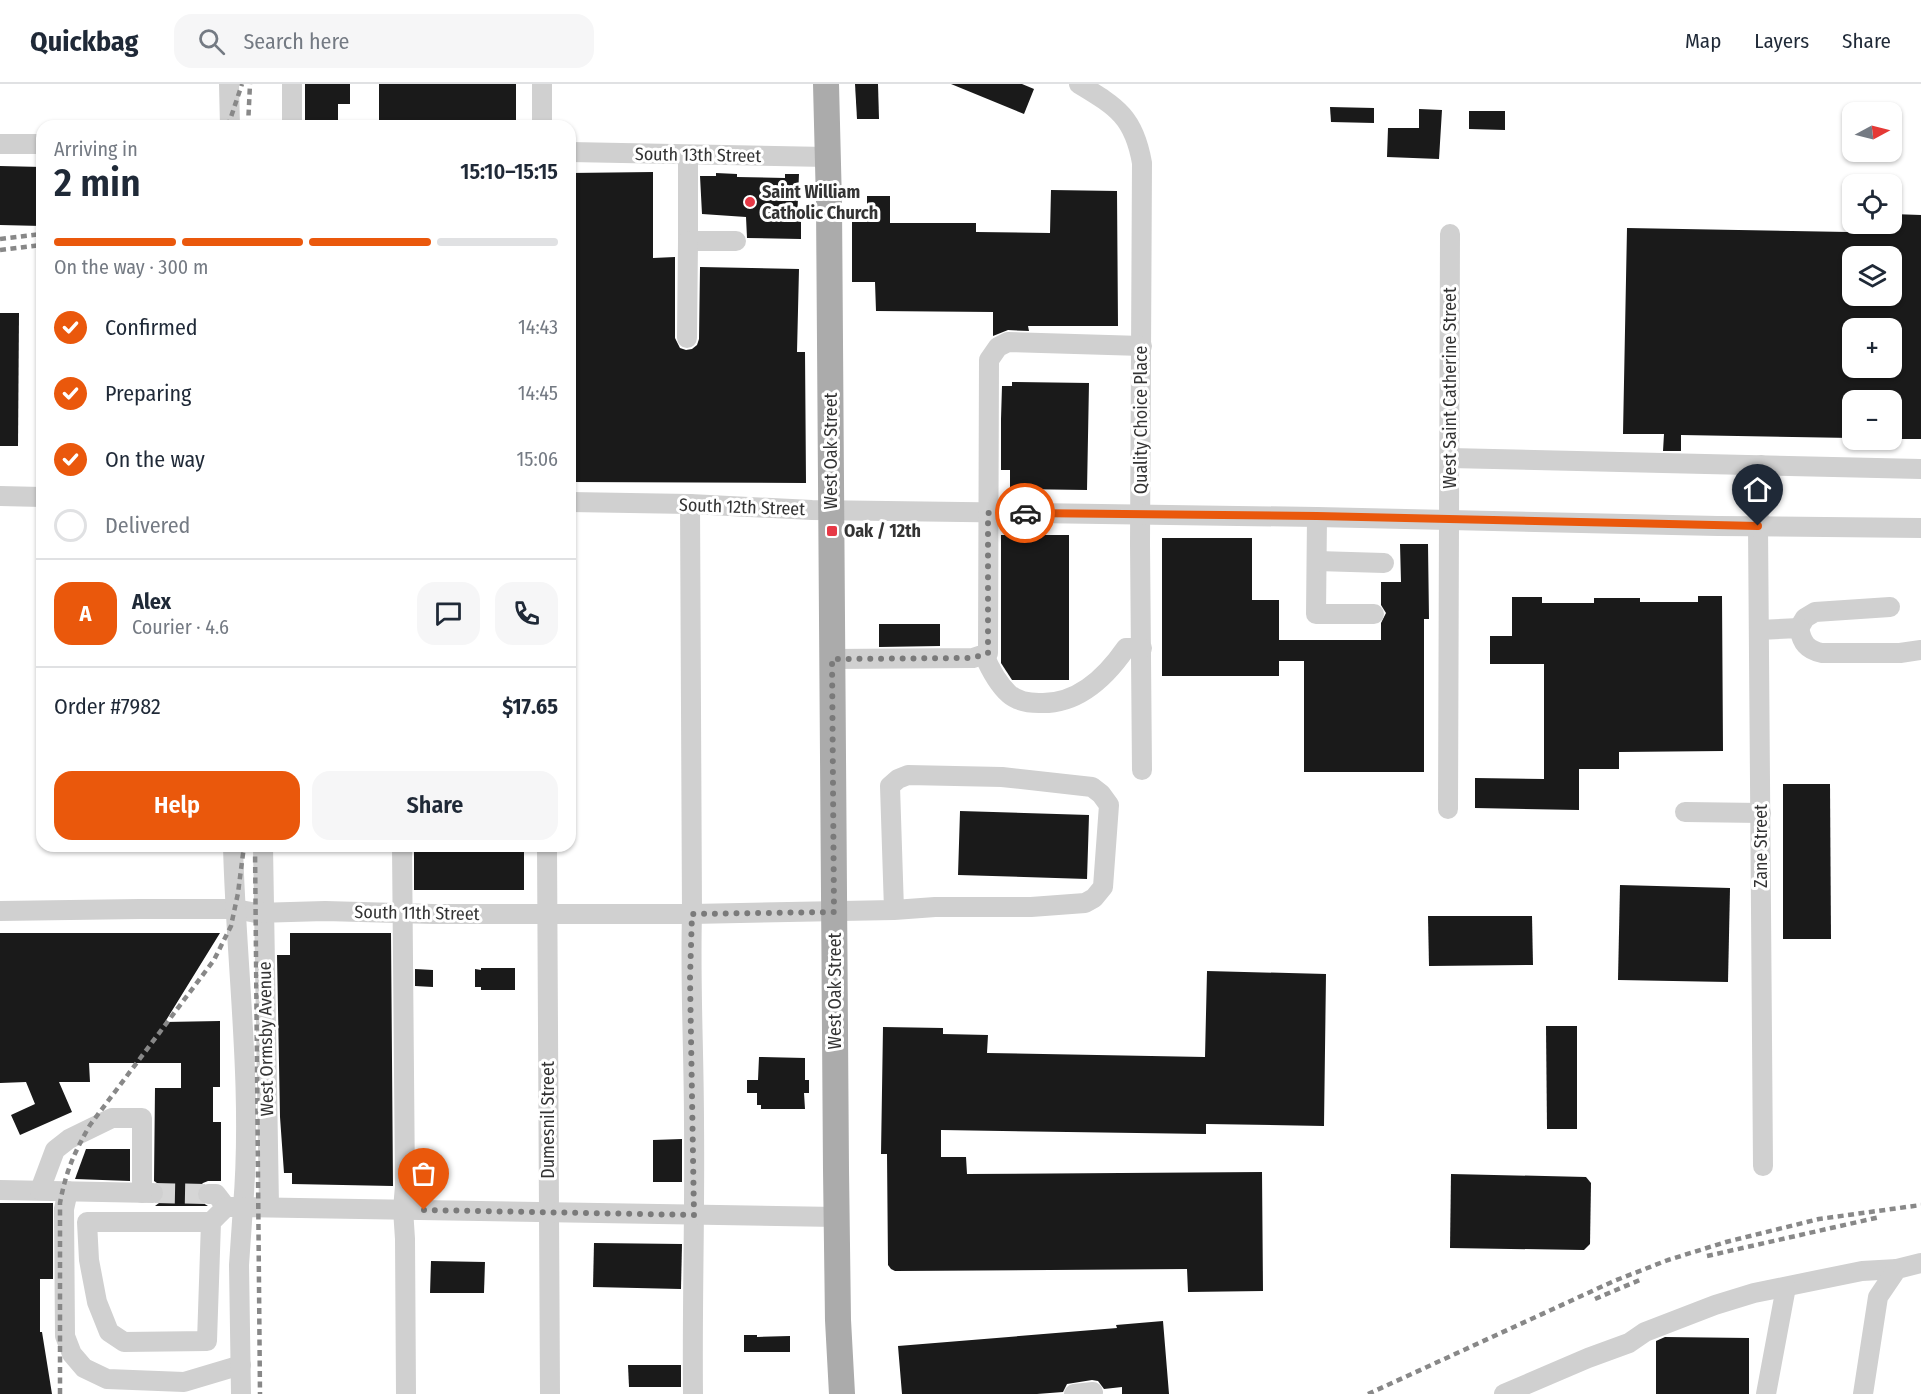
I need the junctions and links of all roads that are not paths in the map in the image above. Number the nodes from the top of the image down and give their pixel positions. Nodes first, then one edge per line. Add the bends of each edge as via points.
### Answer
1 (229, 84) edge
2 (292, 84) edge
3 (542, 84) edge
4 (826, 84) edge
5 (1079, 84) edge
6 (230, 120) edge
7 (292, 120) edge
8 (542, 120) edge
9 (0, 144) edge
10 (36, 144) edge
11 (576, 153) edge
12 (688, 155) junction
13 (827, 157) junction
14 (1450, 234) dead end
15 (688, 241) junction
16 (736, 241) dead end
17 (687, 338) dead end
18 (1142, 346) junction
19 (1450, 458) junction
20 (1761, 465) junction
21 (1921, 469) edge
22 (0, 496) edge
23 (36, 496) edge
24 (576, 502) edge
25 (690, 504) junction
26 (832, 510) junction
27 (988, 513) junction
28 (1141, 515) junction
29 (1317, 516) junction
30 (1450, 520) junction
31 (1758, 526) junction
32 (1921, 528) edge
33 (1317, 561) junction
34 (1384, 563) dead end
35 (1890, 608) dead end
36 (1374, 614) dead end
37 (1799, 628) junction
38 (1759, 630) junction
39 (1142, 648) junction
40 (1921, 650) edge
41 (984, 654) junction
42 (832, 659) junction
43 (1142, 770) dead end
44 (1448, 809) dead end
45 (1685, 812) dead end
46 (1761, 813) junction
47 (233, 852) edge
48 (263, 852) edge
49 (402, 852) edge
50 (547, 852) edge
51 (235, 909) junction
52 (894, 910) junction
53 (0, 911) edge
54 (834, 912) junction
55 (264, 913) junction
56 (403, 913) junction
57 (547, 914) junction
58 (692, 914) junction
59 (1763, 1166) dead end
60 (0, 1190) edge
61 (40, 1190) junction
62 (68, 1191) junction
63 (208, 1194) tunnel mouth
64 (269, 1206) junction
65 (234, 1207) junction
66 (403, 1209) junction
67 (549, 1213) junction
68 (694, 1215) junction
69 (837, 1217) junction
70 (211, 1222) junction
71 (1921, 1263) edge
72 (1897, 1269) junction
73 (1786, 1287) junction
74 (242, 1365) junction
75 (241, 1394) edge
76 (406, 1394) edge
77 (550, 1394) edge
78 (693, 1394) edge
79 (842, 1394) edge
80 (1504, 1394) edge
81 (1766, 1394) edge
82 (1863, 1394) edge

1 - 6 street
2 - 7 street
3 - 8 street
4 - 13 main road, West Oak Street
5 - 18 street, Quality Choice Place via 1115,108 1130,123 1138,142 1142,163
9 - 10 street
11 - 12 street, South 13th Street
12 - 13 street, South 13th Street
12 - 15 street
13 - 26 main road, West Oak Street
14 - 19 street, West Saint Catherine Street
15 - 16 street
15 - 17 street
18 - 27 street via 1008,342 998,347 989,360
18 - 28 street, Quality Choice Place
19 - 20 street
19 - 30 street, West Saint Catherine Street
20 - 21 street
20 - 31 street, Zane Street
22 - 23 street
24 - 25 street, South 12th Street
25 - 26 street, South 12th Street
25 - 58 street
26 - 27 street, South 12th Street
26 - 42 main road, West Oak Street
27 - 28 street, South 12th Street
27 - 41 street via 988,653
28 - 29 street, South 12th Street
28 - 39 street, Quality Choice Place
29 - 30 street, South 12th Street
29 - 33 street
30 - 31 street, South 12th Street
30 - 44 street, West Saint Catherine Street
31 - 32 street, South 12th Street
31 - 38 street, Zane Street
33 - 34 street
33 - 36 street via 1316,614
35 - 37 street via 1815,612
37 - 38 street
37 - 40 street via 1801,641 1810,651
38 - 46 street, Zane Street
39 - 41 street via 1126,648 1116,663 1083,693 1050,704 1026,702 1010,695 994,676
39 - 43 street, Quality Choice Place
41 - 42 street via 973,658
42 - 54 main road, West Oak Street
45 - 46 street
46 - 59 street, Zane Street
47 - 51 street, West Ormsby Avenue
48 - 55 street, West Ormsby Avenue
49 - 56 street
50 - 57 street, Dumesnil Street
51 - 53 street, South 11th Street
51 - 55 street, South 11th Street
51 - 65 street, West Ormsby Avenue via 246,1179
52 - 52 street, South 11th Street via 890,786 898,779 909,775 1002,777 1092,787 1109,805 1103,887 1084,903
52 - 54 street, South 11th Street
54 - 58 street, South 11th Street
54 - 69 main road, West Oak Street
55 - 56 street, South 11th Street
55 - 64 street, West Ormsby Avenue
56 - 57 street, South 11th Street
56 - 66 street
57 - 58 street, South 11th Street
57 - 67 street, Dumesnil Street
58 - 68 street
60 - 61 street
61 - 62 street
61 - 62 street via 55,1150 69,1139 112,1118 142,1119 149,1193
62 - 74 street via 64,1209 65,1336 72,1354 84,1368 107,1379 184,1382
63 - 65 street via 216,1194
64 - 65 street
64 - 66 street
65 - 70 street
65 - 74 street, West Ormsby Avenue
66 - 67 street
66 - 76 street
67 - 68 street
67 - 77 street, Dumesnil Street
68 - 69 street
68 - 78 street
69 - 79 main road, West Oak Street
70 - 70 street via 207,1341 124,1342 109,1332 97,1302 87,1222
71 - 72 street
72 - 73 street via 1862,1271
72 - 82 street via 1878,1297
73 - 80 street via 1715,1305
73 - 81 street
74 - 75 street, West Ormsby Avenue

